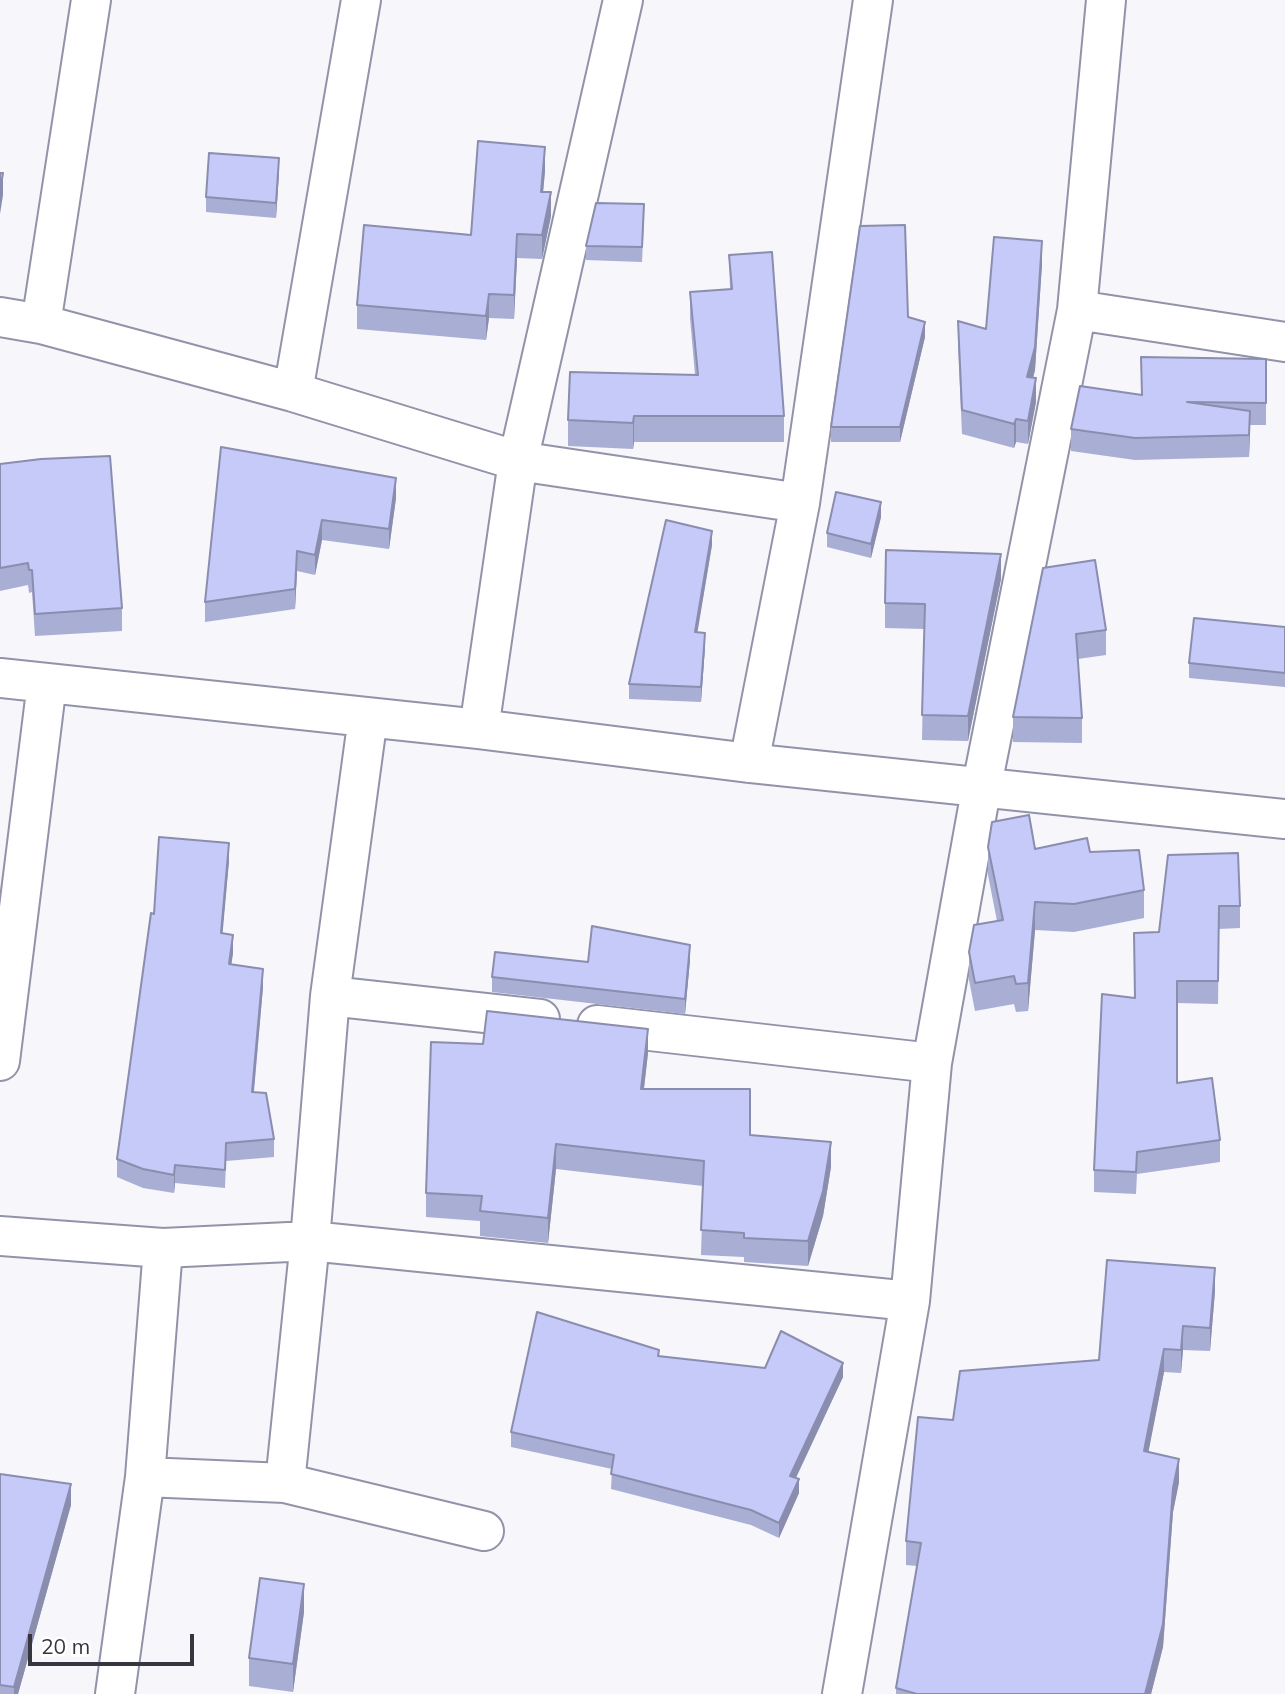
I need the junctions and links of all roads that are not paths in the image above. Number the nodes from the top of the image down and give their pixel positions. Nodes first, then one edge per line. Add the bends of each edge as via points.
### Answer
1 (91, 0) edge
2 (361, 0) edge
3 (623, 0) edge
4 (873, 0) edge
5 (1106, 0) edge
6 (1077, 310) junction
7 (0, 317) edge
8 (41, 324) junction
9 (1285, 342) edge
10 (293, 392) junction
11 (517, 461) junction
12 (800, 503) junction
13 (0, 678) edge
14 (47, 683) junction
15 (368, 716) junction
16 (479, 729) junction
17 (749, 763) junction
18 (982, 785) junction
19 (1285, 819) edge
20 (6, 974) edge
21 (330, 996) junction
22 (0, 1061) edge
23 (932, 1063) junction
24 (0, 1236) edge
25 (310, 1241) junction
26 (163, 1248) junction
27 (910, 1301) junction
28 (145, 1477) junction
29 (285, 1483) junction
30 (484, 1531) dead end
31 (115, 1694) edge
32 (842, 1694) edge

1 - 8 street
2 - 10 street
3 - 11 street
4 - 12 street
5 - 6 street
6 - 9 street
6 - 18 street
7 - 8 street
8 - 10 street
10 - 11 street
11 - 12 street
11 - 16 street
12 - 17 street
13 - 14 street
14 - 15 street
14 - 20 street
15 - 16 street
15 - 21 street
16 - 17 street
17 - 18 street
18 - 19 street
18 - 23 street
20 - 22 street
21 - 23 street
21 - 25 street
23 - 27 street
24 - 26 street
25 - 26 street
25 - 27 street
25 - 29 street
26 - 28 street
27 - 32 street
28 - 29 street
28 - 31 street
29 - 30 street

